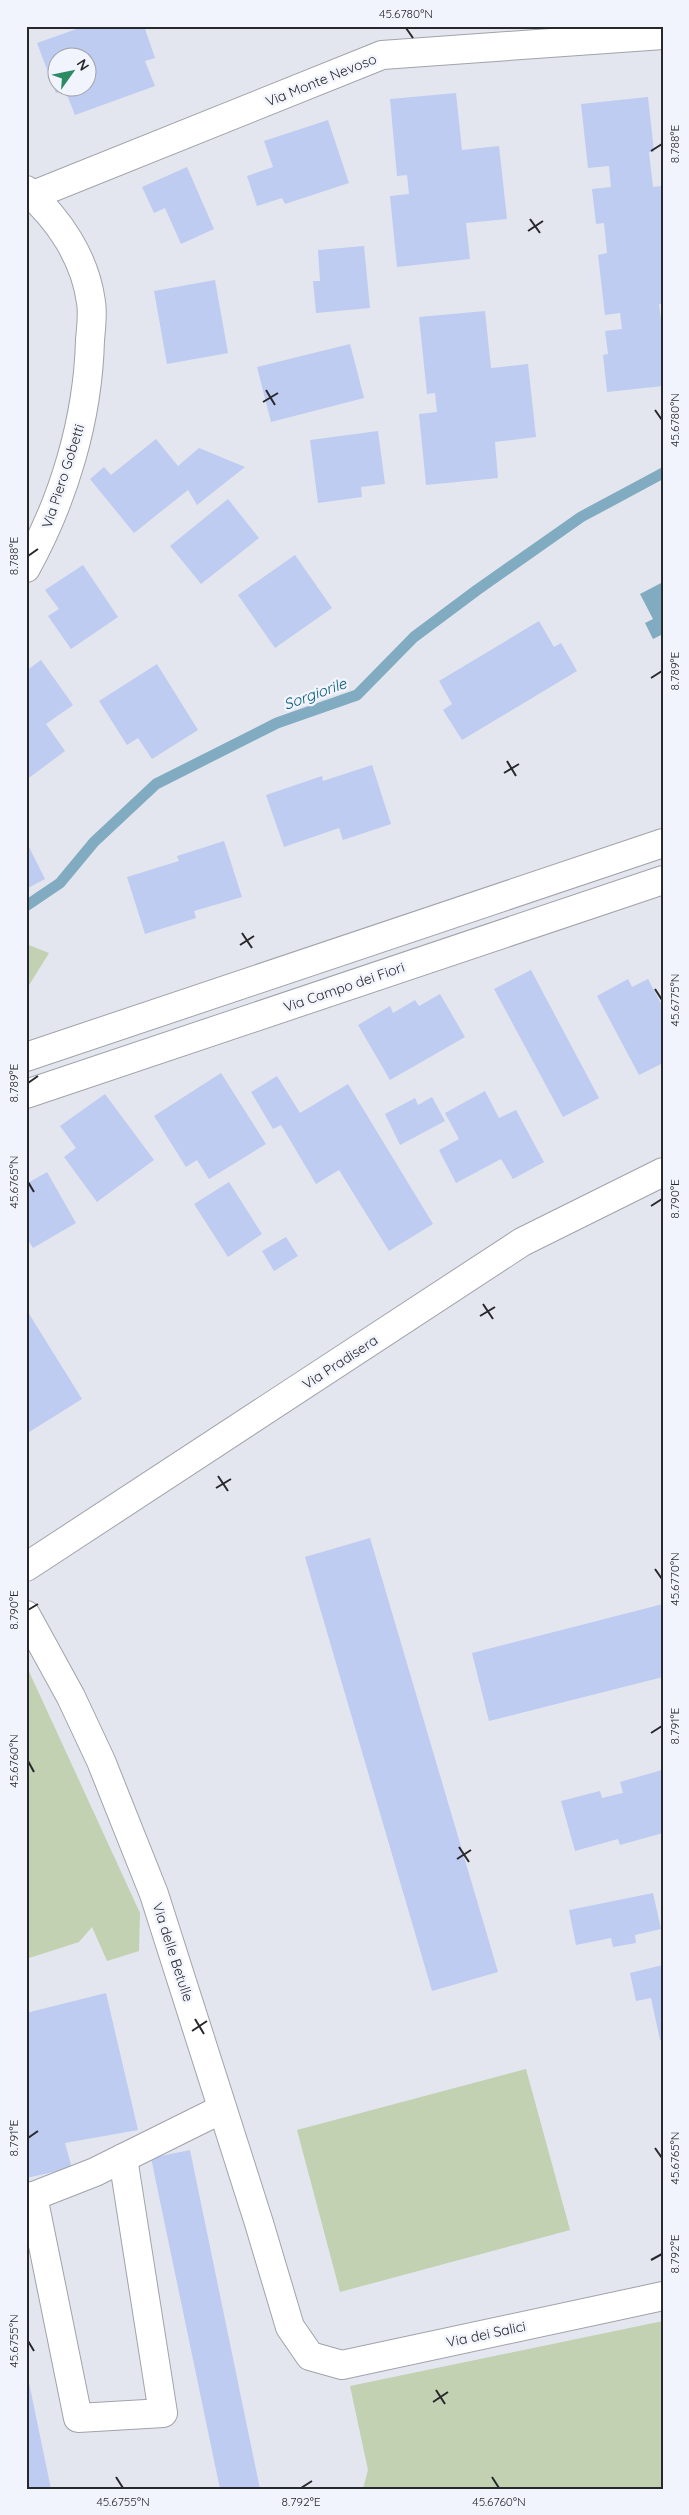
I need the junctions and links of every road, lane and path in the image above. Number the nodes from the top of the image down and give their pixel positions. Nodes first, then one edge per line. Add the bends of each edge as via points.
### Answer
1 (663, 35) edge
2 (28, 194) edge
3 (26, 568) edge
4 (663, 844) edge
5 (663, 880) edge
6 (26, 1057) edge
7 (26, 1094) edge
8 (663, 1172) edge
9 (26, 1567) edge
10 (26, 1615) edge
11 (222, 2109) junction
12 (123, 2158) junction
13 (30, 2197) edge
14 (663, 2296) edge
15 (310, 2356) joint

1 - 2 street, Via Monte Nevoso via 382,55
2 - 3 street, Via Piero Gobetti via 63,229 81,264 92,303 84,410 42,539
4 - 6 street
5 - 7 street, Via Campo dei Fiori
8 - 9 street, Via Pradisera via 522,1242
10 - 11 street, Via delle Betulle via 94,1745 154,1894
11 - 12 street
11 - 15 street, Via delle Betulle via 290,2327
12 - 13 street
12 - 13 street via 163,2413 78,2418
14 - 15 street, Via dei Salici via 342,2365

